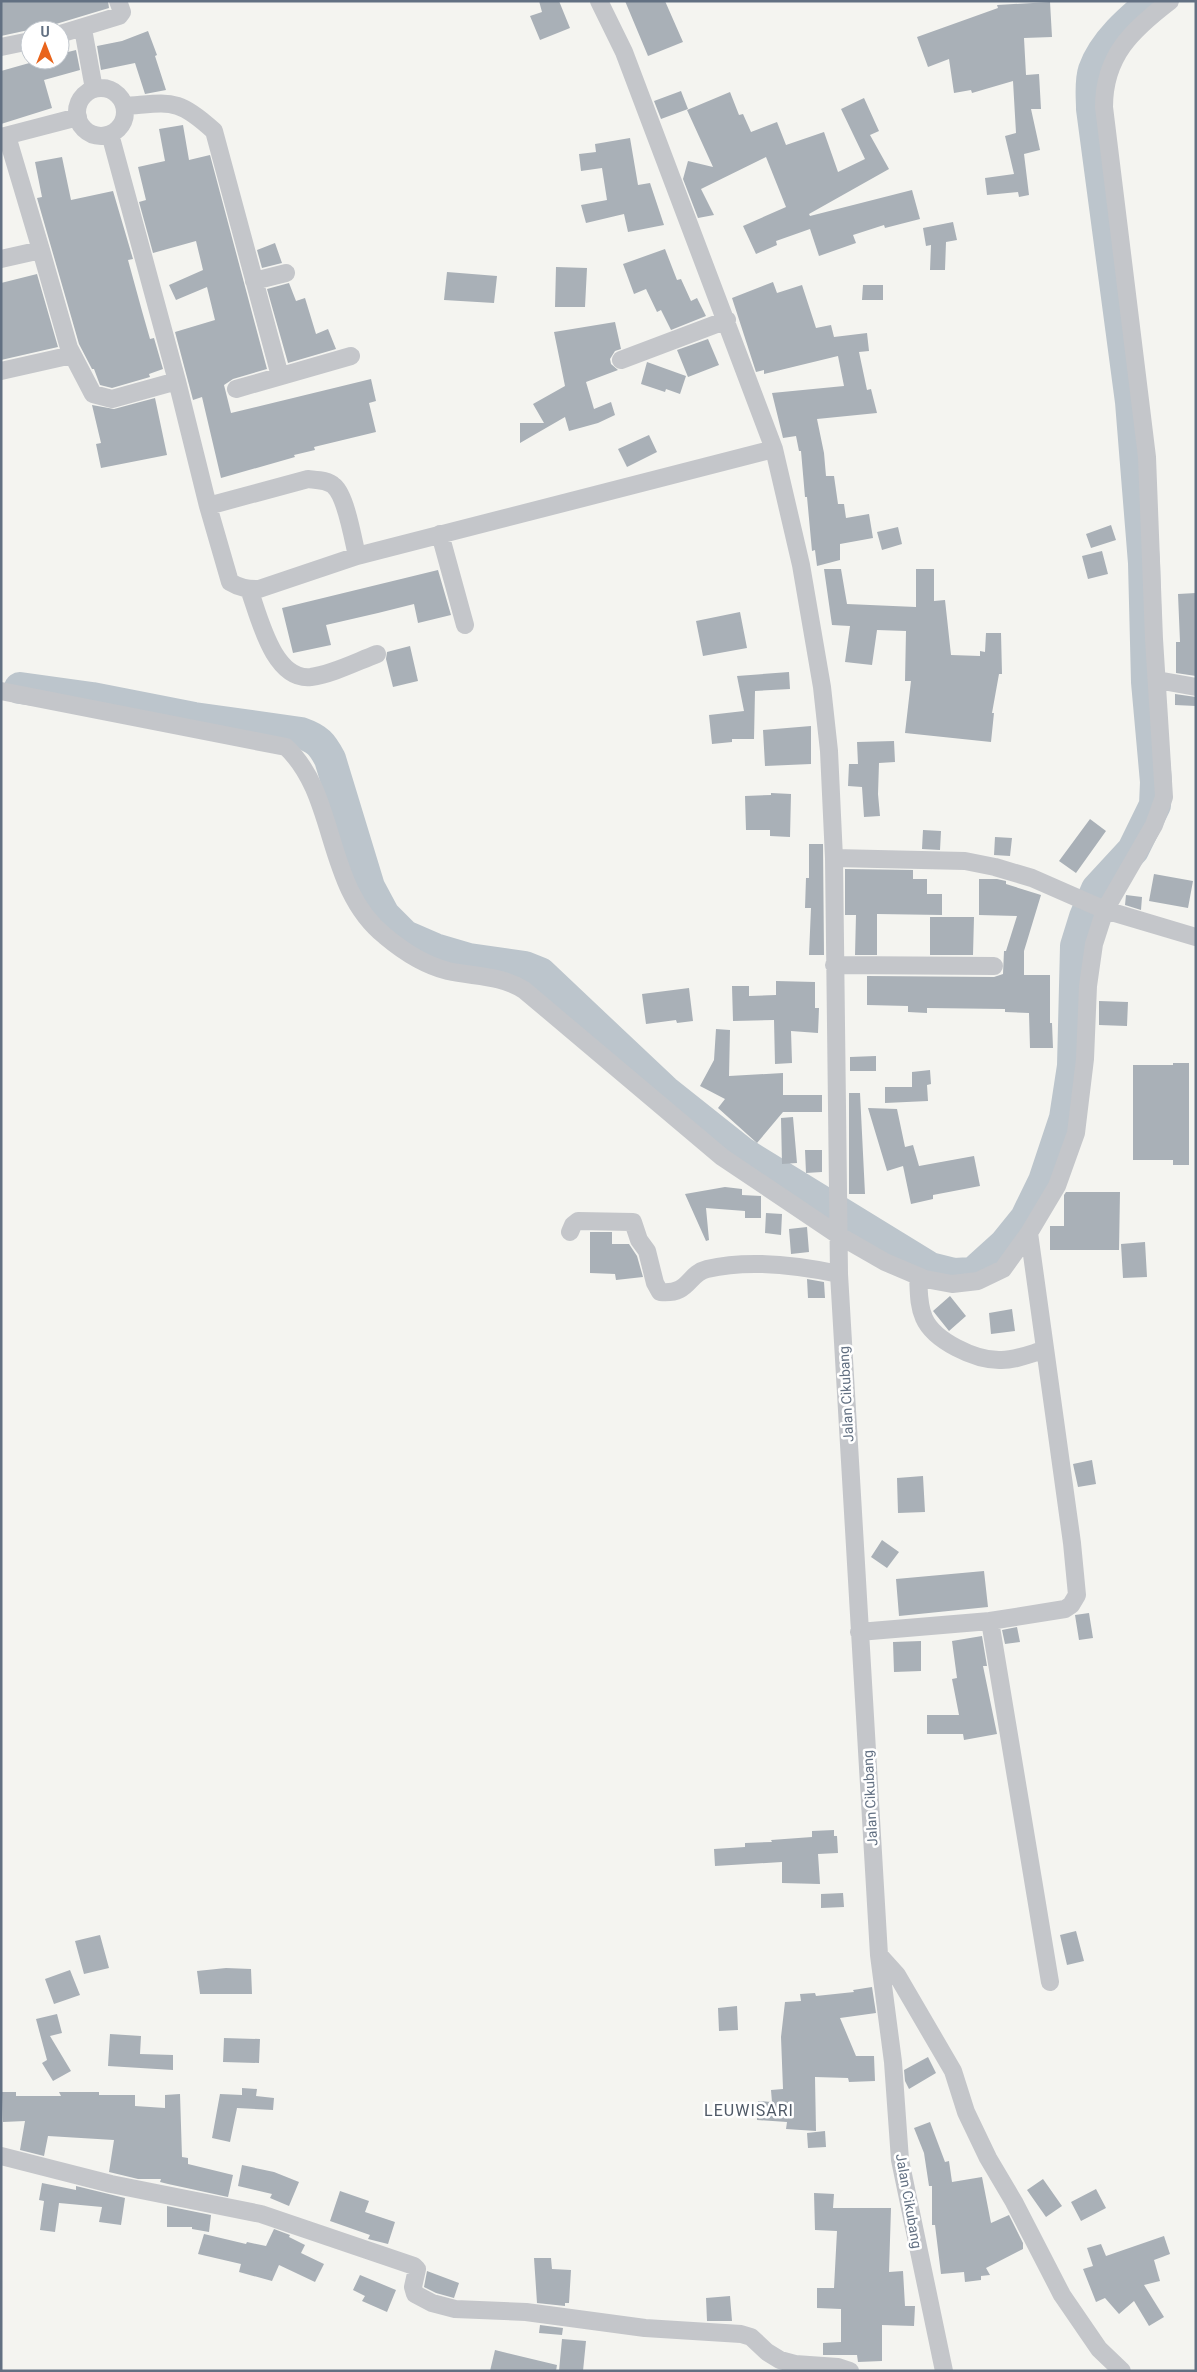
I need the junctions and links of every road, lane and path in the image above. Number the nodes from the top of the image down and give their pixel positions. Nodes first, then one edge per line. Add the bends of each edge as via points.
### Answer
1 (118, 1) edge
2 (599, 1) edge
3 (1170, 1) edge
4 (83, 29) junction
5 (70, 32) edge
6 (20, 42) edge
7 (1, 47) edge
8 (94, 89) junction
9 (124, 106) junction
10 (78, 117) junction
11 (110, 134) junction
12 (4, 136) edge
13 (41, 250) junction
14 (1, 259) edge
15 (286, 273) dead end
16 (254, 281) junction
17 (727, 320) junction
18 (72, 355) junction
19 (350, 356) dead end
20 (622, 360) dead end
21 (1, 371) edge
22 (280, 376) junction
23 (177, 381) junction
24 (236, 389) dead end
25 (774, 448) junction
26 (208, 506) junction
27 (440, 534) junction
28 (357, 556) junction
29 (249, 590) junction
30 (465, 625) dead end
31 (377, 654) dead end
32 (1157, 680) junction
33 (1196, 688) edge
34 (1, 691) edge
35 (834, 858) junction
36 (1093, 905) junction
37 (1196, 936) edge
38 (834, 965) junction
39 (994, 966) dead end
40 (837, 1227) junction
41 (570, 1232) dead end
42 (1029, 1234) junction
43 (839, 1274) junction
44 (918, 1276) junction
45 (1044, 1350) junction
46 (990, 1621) junction
47 (859, 1632) junction
48 (879, 1955) junction
49 (1050, 1982) dead end
50 (1, 2156) edge
51 (850, 2371) edge
52 (944, 2371) edge
53 (1122, 2371) edge

1 - 4 street via 121,8 119,16
2 - 17 street, Jalan Cikubang via 624,52
3 - 32 street via 1137,27 1113,64 1104,91 1147,457
4 - 5 street
4 - 8 street
6 - 7 street
8 - 9 street via 113,91
8 - 10 street via 84,95 78,105
9 - 11 street via 123,123
9 - 16 street via 171,103 183,106 214,131
10 - 11 street via 90,133
10 - 12 street
11 - 23 street
12 - 13 street
13 - 14 street
13 - 18 street
15 - 16 street
16 - 22 street
17 - 20 street
17 - 25 street, Jalan Cikubang
18 - 21 street
18 - 23 street via 93,394 100,397 112,399
19 - 22 street
22 - 24 street
23 - 26 street
25 - 27 street
25 - 35 street, Jalan Cikubang via 801,565 822,687 829,751
26 - 28 street via 308,478 324,481 334,485 341,494
26 - 29 street via 230,582
27 - 28 street
27 - 30 street
28 - 29 street via 259,590
29 - 31 street via 270,648 291,672 311,677
32 - 33 street
32 - 36 street via 1164,785 1161,810
34 - 40 street via 286,747 307,772 350,895 384,935 425,964 504,980 524,990 722,1157
35 - 36 street via 964,861 1032,878
35 - 38 street, Jalan Cikubang
36 - 37 street
36 - 42 street via 1094,944 1088,986 1086,1059 1076,1133 1057,1186
38 - 39 street
38 - 40 street, Jalan Cikubang
40 - 43 street, Jalan Cikubang
40 - 44 street via 885,1262
41 - 43 street via 578,1222 633,1222 638,1240 647,1251 660,1292 678,1291 706,1270 732,1266 776,1265
42 - 44 street via 1003,1269 978,1281 952,1284
42 - 45 street
43 - 47 street, Jalan Cikubang
44 - 45 street via 925,1320 961,1351 1000,1361
45 - 46 street via 1077,1595 1071,1605 1057,1612
46 - 47 street
46 - 49 street
47 - 48 street, Jalan Cikubang
48 - 52 street, Jalan Cikubang via 893,2062 900,2160
48 - 53 street via 897,1975 952,2071 966,2112 988,2158 1062,2295 1099,2349
50 - 51 street via 111,2184 261,2214 319,2232 414,2266 417,2271 413,2290 418,2296 455,2309 526,2312 645,2328 731,2332 751,2337 780,2360

